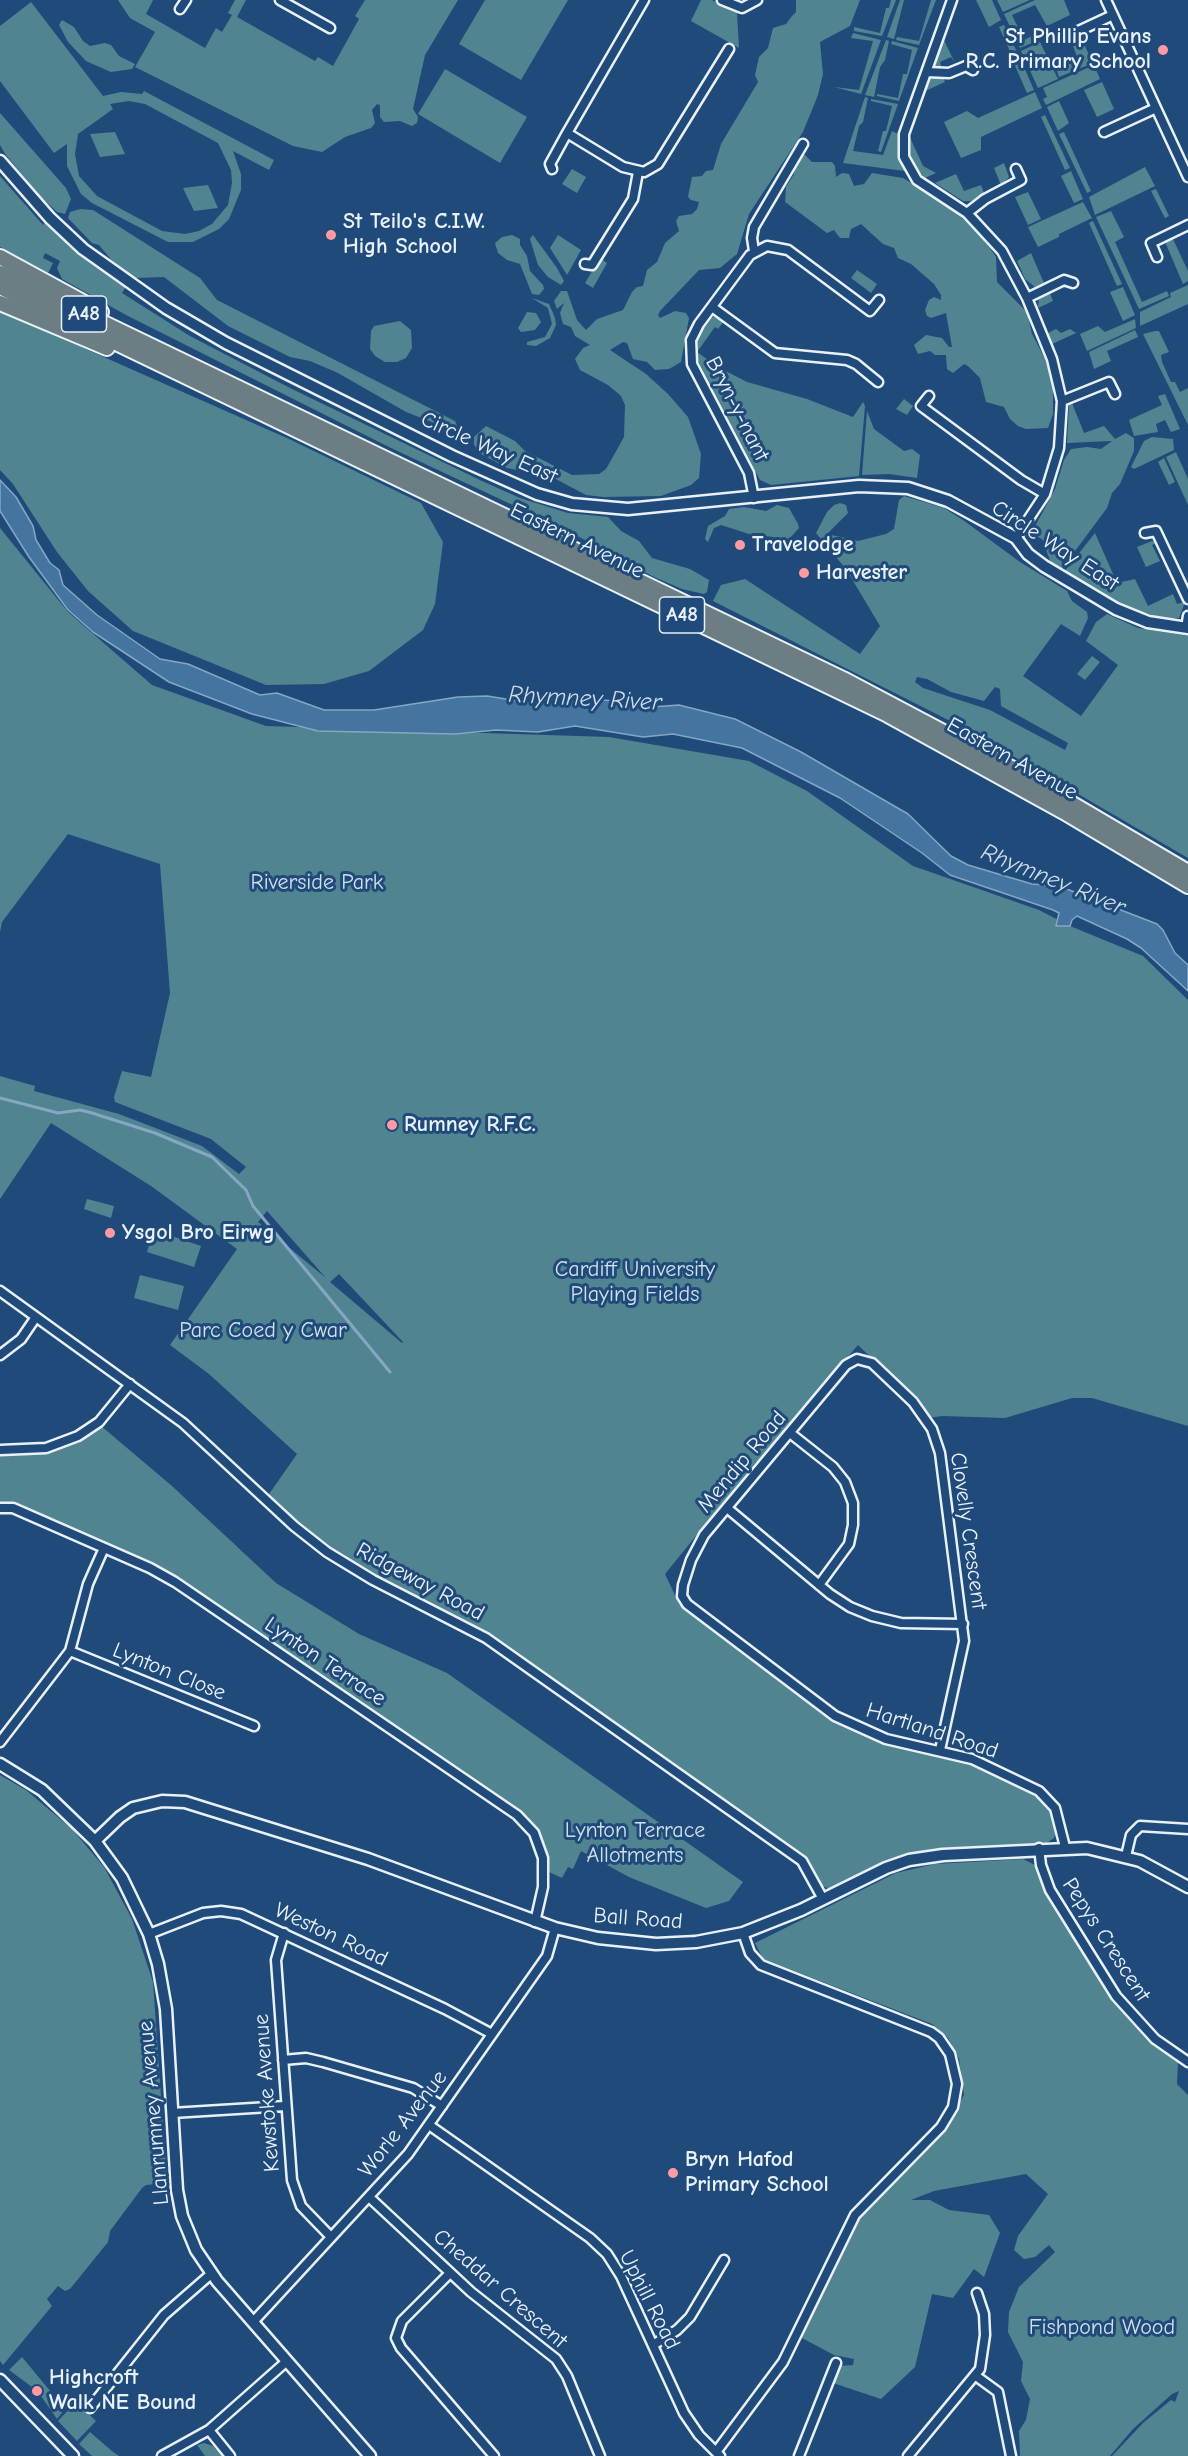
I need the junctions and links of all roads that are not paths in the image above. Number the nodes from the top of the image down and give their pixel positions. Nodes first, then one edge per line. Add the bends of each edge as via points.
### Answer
1 (186, 0) edge
2 (280, 0) edge
3 (644, 0) edge
4 (722, 0) edge
5 (757, 0) edge
6 (952, 0) edge
7 (1106, 0) edge
8 (180, 9) dead end
9 (1113, 15) junction
10 (330, 28) dead end
11 (1070, 35) dead end
12 (729, 49) dead end
13 (973, 70) dead end
14 (927, 72) junction
15 (1156, 108) junction
16 (1104, 132) dead end
17 (567, 133) junction
18 (802, 144) dead end
19 (0, 161) edge
20 (552, 169) dead end
21 (1016, 169) dead end
22 (638, 172) junction
23 (1188, 177) edge
24 (967, 213) junction
25 (1188, 225) edge
26 (754, 251) junction
27 (0, 257) edge
28 (1157, 257) dead end
29 (585, 264) dead end
30 (0, 273) edge
31 (1073, 283) dead end
32 (0, 287) edge
33 (1027, 298) junction
34 (879, 300) dead end
35 (0, 303) edge
36 (712, 307) junction
37 (166, 360) junction
38 (878, 382) dead end
39 (1115, 394) dead end
40 (929, 396) dead end
41 (1062, 401) junction
42 (1045, 494) junction
43 (754, 498) junction
44 (1145, 533) dead end
45 (1016, 538) junction
46 (1188, 599) edge
47 (1188, 616) edge
48 (1187, 628) edge
49 (1188, 872) edge
50 (1188, 886) edge
51 (0, 1291) edge
52 (36, 1317) junction
53 (0, 1355) edge
54 (849, 1362) joint
55 (129, 1383) junction
56 (790, 1433) junction
57 (0, 1450) edge
58 (0, 1508) edge
59 (727, 1508) junction
60 (104, 1548) junction
61 (819, 1585) junction
62 (682, 1596) joint
63 (963, 1624) junction
64 (70, 1651) junction
65 (254, 1726) dead end
66 (0, 1742) edge
67 (940, 1750) junction
68 (0, 1764) edge
69 (1188, 1829) edge
70 (95, 1841) junction
71 (1065, 1847) junction
72 (1039, 1848) junction
73 (1126, 1856) junction
74 (1188, 1887) edge
75 (823, 1899) junction
76 (535, 1922) junction
77 (555, 1928) junction
78 (284, 1933) junction
79 (149, 1934) junction
80 (743, 1934) junction
81 (492, 2034) junction
82 (283, 2060) junction
83 (1188, 2062) edge
84 (285, 2106) junction
85 (442, 2106) junction
86 (172, 2113) junction
87 (429, 2125) junction
88 (369, 2198) junction
89 (331, 2237) junction
90 (724, 2260) dead end
91 (450, 2273) junction
92 (211, 2274) junction
93 (977, 2293) dead end
94 (253, 2322) junction
95 (653, 2345) junction
96 (287, 2361) junction
97 (836, 2363) dead end
98 (976, 2376) junction
99 (0, 2380) edge
100 (90, 2408) dead end
101 (208, 2430) junction
102 (718, 2454) edge
103 (73, 2456) edge
104 (162, 2456) edge
105 (230, 2456) edge
106 (370, 2456) edge
107 (494, 2456) edge
108 (600, 2456) edge
109 (799, 2456) edge
110 (908, 2456) edge
111 (1011, 2456) edge

1 - 8 street
2 - 10 street
3 - 17 street
4 - 5 street via 742,8
6 - 14 street
7 - 9 street
9 - 11 street
9 - 15 street
12 - 22 street via 665,156 653,168
13 - 14 street via 966,66 949,73
14 - 24 street via 904,134 904,157 917,180
15 - 16 street
15 - 23 street
17 - 20 street via 550,164
17 - 22 street via 622,167
18 - 26 street via 754,227
19 - 43 street, Circle Way East via 83,249 166,308 226,343 493,475 555,500 601,508 648,508
21 - 24 street via 1021,180
22 - 29 street via 633,199 592,266
24 - 33 street via 1002,251
25 - 28 street via 1151,243
26 - 34 street via 773,245 788,250 870,311
26 - 36 street, Bryn-y-nant
27 - 37 highway, A48 via 108,316
30 - 37 highway, Eastern Avenue / A48
31 - 33 street via 1064,280
32 - 37 highway, Eastern Avenue / A48
33 - 41 street via 1052,359
35 - 37 highway, A48 via 98,344
36 - 38 street, Bryn-y-nant via 775,353 847,360
36 - 43 street, Bryn-y-nant via 691,340 692,364 749,473
37 - 49 highway, Eastern Avenue / A48 via 882,698 1023,774
37 - 50 highway, Eastern Avenue / A48 via 888,715
39 - 41 street via 1109,382
40 - 42 street via 921,406 1020,480
41 - 42 street via 1059,448
42 - 45 street
43 - 45 street, Circle Way East via 859,486 908,488 948,501
44 - 46 street via 1156,531
45 - 48 street, Circle Way East via 1044,566 1116,609 1148,622
47 - 48 street
51 - 52 street, Ridgeway Road
52 - 53 street via 21,1339
52 - 55 street, Ridgeway Road
54 - 56 street, Mendip Road
54 - 63 street, Clovelly Crescent via 857,1359 872,1363 918,1408 935,1435 944,1470
55 - 57 street via 99,1422 78,1436 46,1448
55 - 75 street, Ridgeway Road via 195,1432 327,1552 506,1651 802,1861
56 - 59 street, Mendip Road
56 - 61 street via 833,1467 845,1482 853,1503 849,1545
58 - 60 street, Lynton Terrace via 14,1508
59 - 61 street
59 - 62 street, Mendip Road via 696,1548
60 - 64 street via 88,1584
60 - 76 street, Lynton Terrace via 175,1582 517,1815 534,1833 543,1858 543,1887
61 - 63 street via 849,1607 883,1619
62 - 67 street, Hartland Road via 687,1604 835,1716 886,1738
63 - 67 street, Clovelly Crescent via 963,1654
64 - 65 street, Lynton Close
64 - 66 street
67 - 71 street, Hartland Road via 998,1770 1039,1791 1055,1808
68 - 70 street, Llanrumney Avenue via 58,1803
69 - 73 street via 1140,1826 1131,1835
70 - 76 street, Ball Road via 133,1808 162,1801 185,1802 348,1853
70 - 79 street, Llanrumney Avenue via 122,1878
71 - 72 street, Ball Road
71 - 73 street, Ball Road
72 - 75 street, Ball Road via 909,1860
72 - 83 street, Pepys Crescent via 1050,1890 1116,1996 1155,2039
73 - 74 street, Ball Road
75 - 80 street, Ball Road
76 - 77 street, Ball Road
77 - 80 street, Ball Road via 598,1938 656,1944
77 - 81 street, Worle Avenue via 547,1956
78 - 79 street, Weston Road via 248,1916 212,1911
78 - 81 street, Weston Road
78 - 82 street, Kewstoke Avenue via 276,1960
79 - 86 street, Llanrumney Avenue via 166,2009
80 - 102 street via 753,1958 761,1965 932,2032 951,2054 957,2084 953,2108 941,2127 855,2215 783,2362
81 - 85 street, Worle Avenue
82 - 84 street, Kewstoke Avenue
82 - 85 street via 322,2061 413,2088
84 - 86 street
84 - 89 street, Kewstoke Avenue via 294,2191 306,2212
85 - 87 street, Worle Avenue
86 - 92 street, Llanrumney Avenue via 182,2216
87 - 88 street, Worle Avenue
87 - 95 street, Uphill Road via 600,2247 621,2276
88 - 89 street, Worle Avenue
88 - 91 street, Cheddar Crescent
89 - 94 street, Worle Avenue
90 - 95 street via 690,2317
91 - 107 street via 402,2321 396,2338
91 - 108 street, Cheddar Crescent via 561,2366
92 - 94 street, Llanrumney Avenue
92 - 100 street via 164,2315
93 - 98 street via 985,2335 983,2360
94 - 96 street, Llanrumney Avenue
95 - 102 street, Uphill Road via 684,2413
96 - 101 street
96 - 106 street, Llanrumney Avenue
97 - 109 street
98 - 110 street
98 - 111 street via 998,2392
99 - 103 street
101 - 104 street
101 - 105 street

